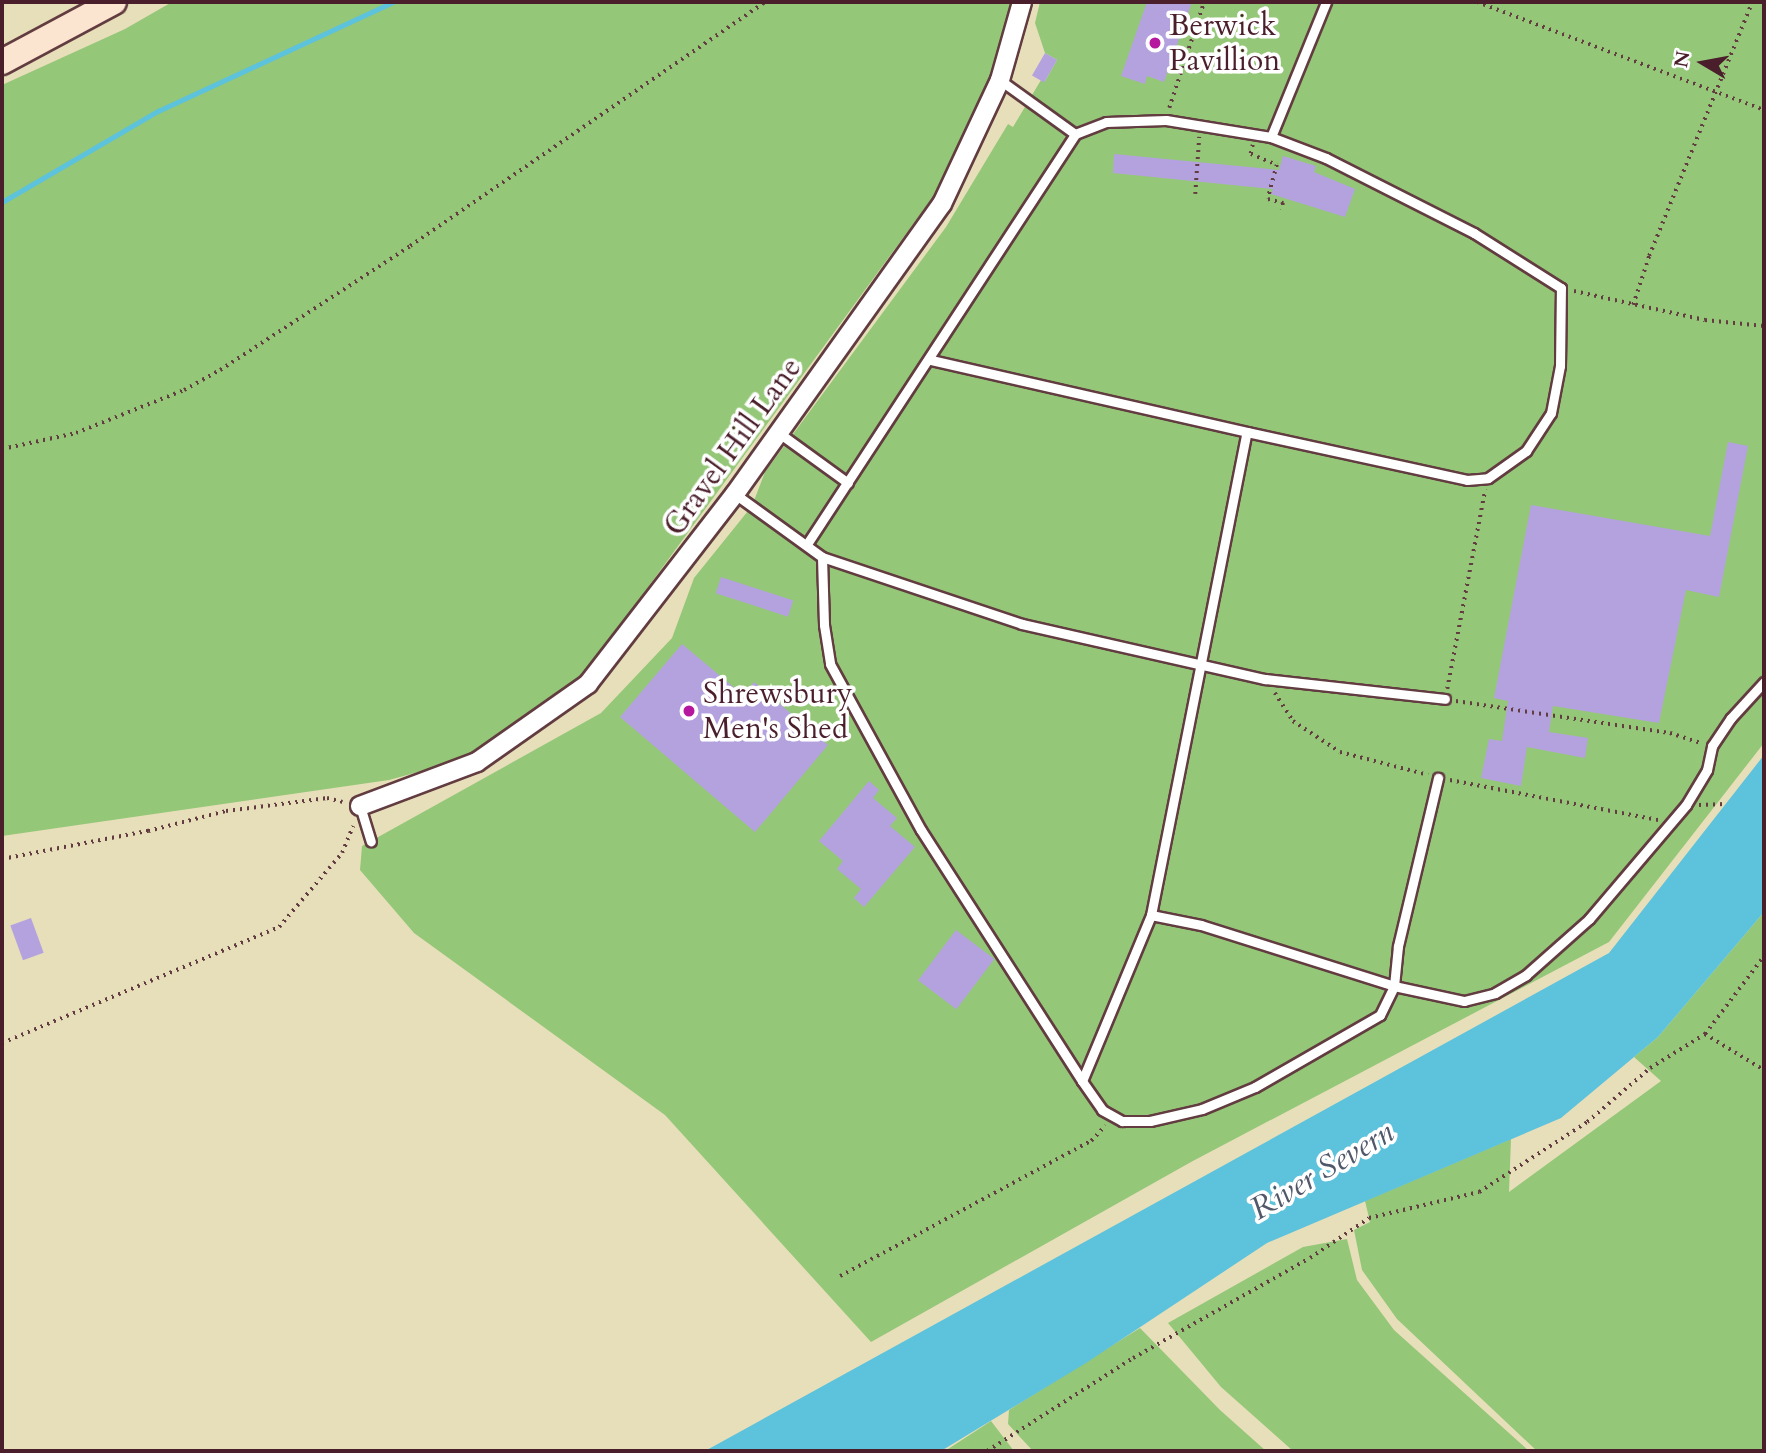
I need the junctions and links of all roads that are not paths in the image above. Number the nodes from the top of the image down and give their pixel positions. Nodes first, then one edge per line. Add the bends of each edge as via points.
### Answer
1 (114, 2) edge
2 (1022, 2) edge
3 (1326, 2) edge
4 (2, 62) edge
5 (1000, 80) junction
6 (1075, 134) junction
7 (1271, 137) junction
8 (931, 360) junction
9 (1247, 432) junction
10 (779, 433) junction
11 (848, 482) junction
12 (735, 494) junction
13 (807, 544) junction
14 (822, 557) junction
15 (1198, 664) junction
16 (1764, 682) edge
17 (1445, 699) road end
18 (1438, 778) road end
19 (360, 806) joint
20 (371, 841) dead end
21 (1150, 915) junction
22 (1394, 986) junction
23 (1082, 1081) junction

1 - 4 main road
2 - 5 street, Gravel Hill Lane
3 - 7 lane
5 - 6 lane
5 - 10 street, Gravel Hill Lane via 942,204
6 - 7 lane via 1106,122 1166,120
6 - 8 lane
7 - 9 lane via 1326,158 1474,233 1562,288 1560,366 1551,413 1526,451 1488,478 1467,480 1412,470
8 - 9 lane
8 - 11 lane
9 - 15 lane
10 - 11 lane
10 - 12 street, Gravel Hill Lane
11 - 13 lane
12 - 13 lane
12 - 19 street, Gravel Hill Lane via 588,684 477,762
13 - 14 lane
14 - 15 lane via 1022,624
14 - 23 lane via 830,664 921,830
15 - 17 lane via 1265,679
15 - 21 lane
16 - 22 lane via 1712,746 1707,770 1686,805 1589,919 1526,975 1495,993 1464,1001
18 - 22 lane via 1398,946
19 - 20 lane
21 - 22 lane via 1214,929
21 - 23 lane
22 - 23 lane via 1381,1015 1255,1087 1202,1109 1150,1121 1114,1116 1102,1110

